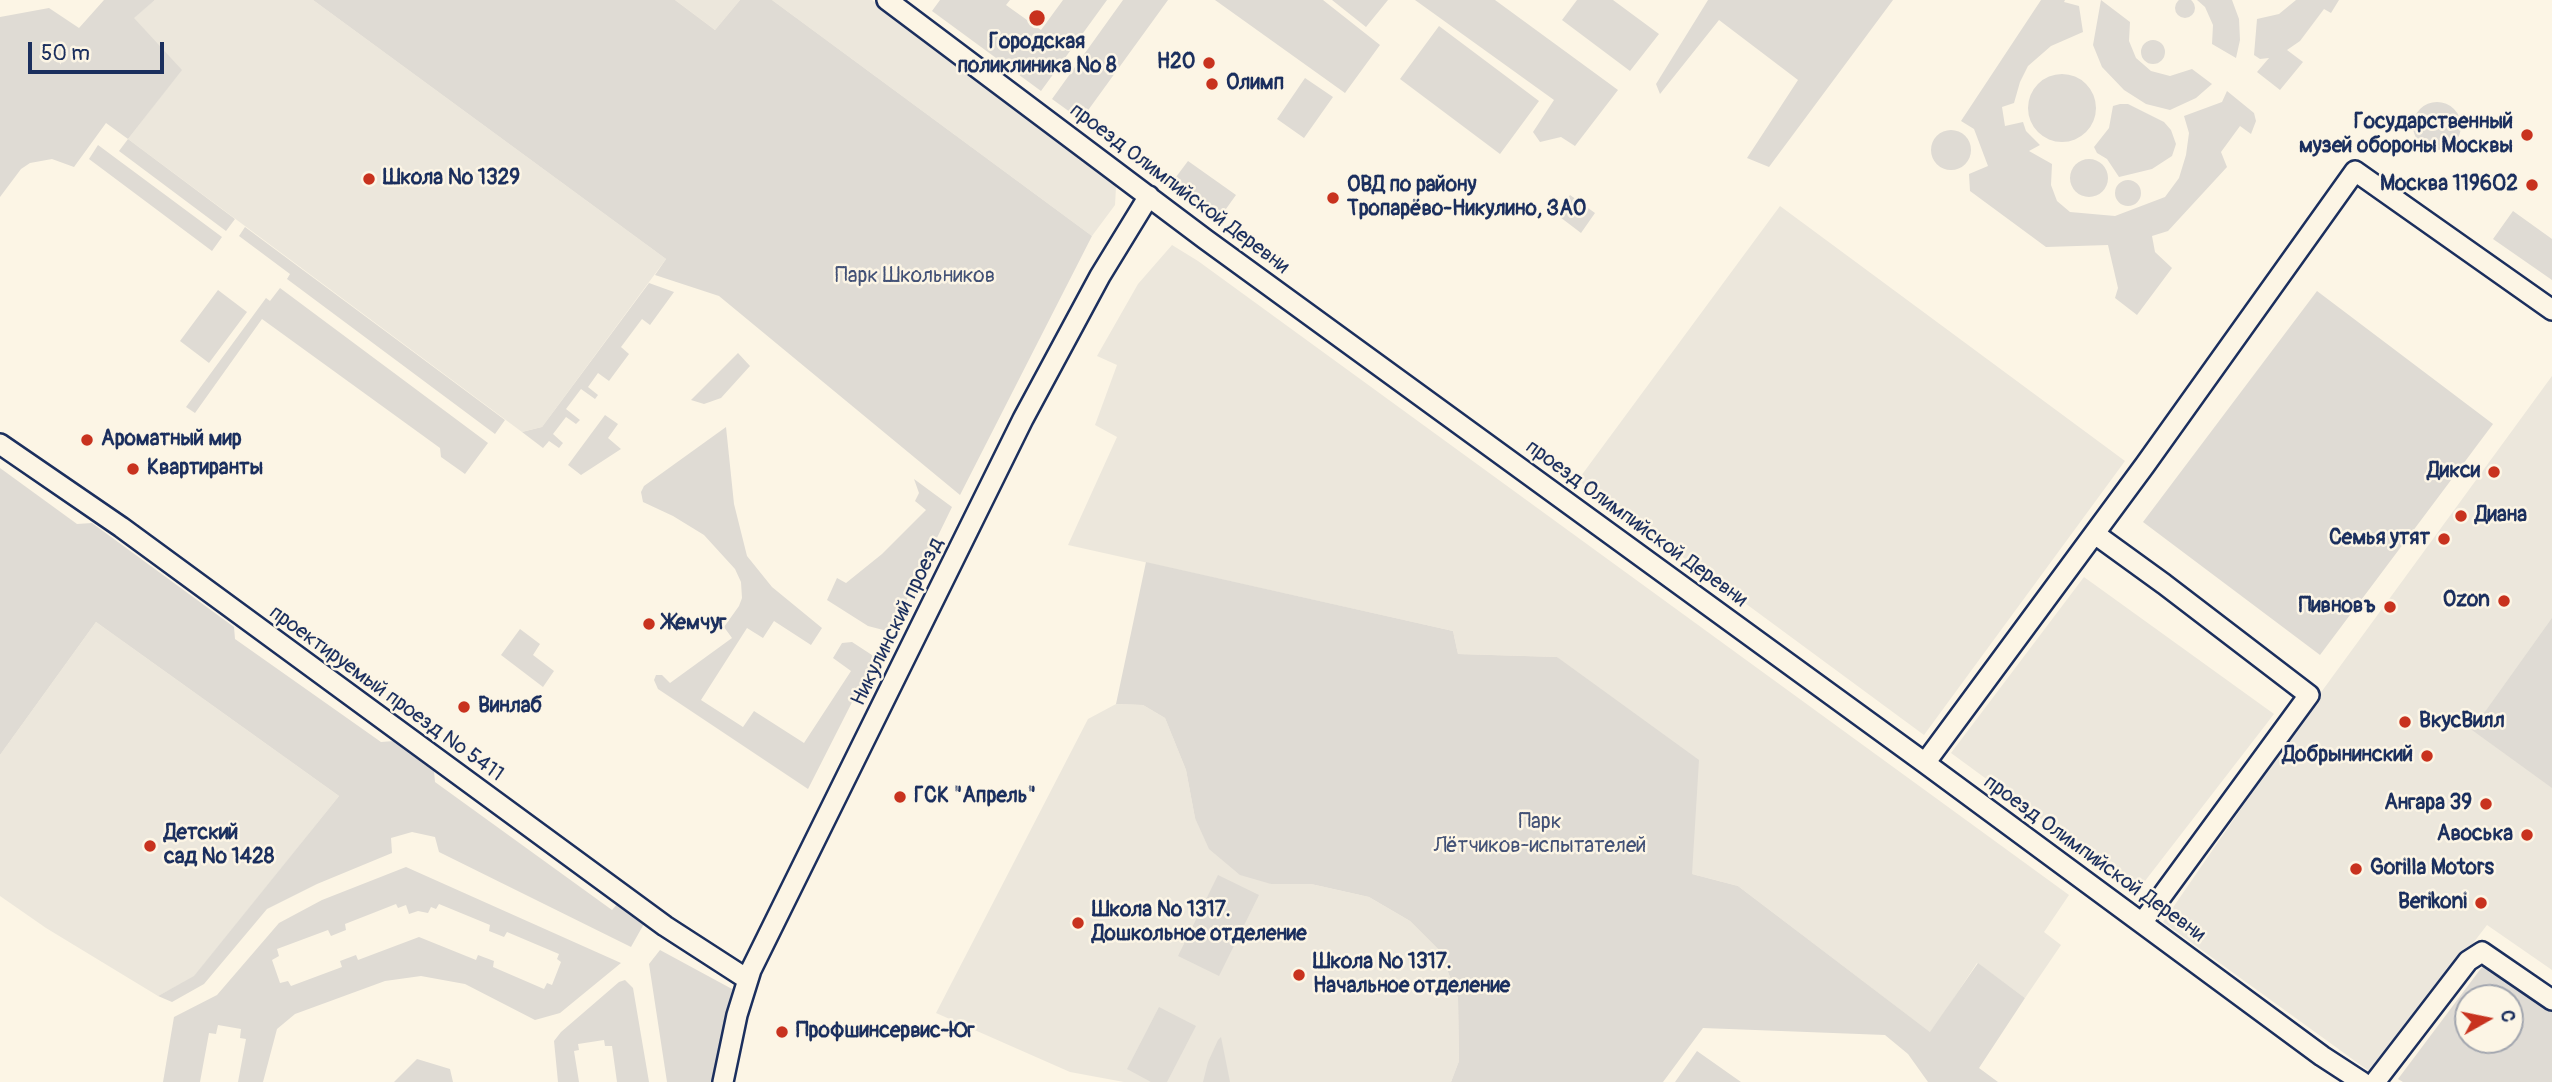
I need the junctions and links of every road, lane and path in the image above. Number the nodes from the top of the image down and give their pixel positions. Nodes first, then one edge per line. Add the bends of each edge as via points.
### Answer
1 (887, 0) edge
2 (1149, 196) junction
3 (2552, 310) edge
4 (0, 444) edge
5 (2095, 534) junction
6 (1925, 762) junction
7 (2142, 923) junction
8 (747, 979) junction
9 (2552, 1000) edge
10 (723, 1082) edge
11 (2361, 1082) edge
12 (2375, 1082) edge

1 - 2 street, проезд Олимпийской Деревни
2 - 6 street, проезд Олимпийской Деревни
2 - 8 street, Никулинский проезд via 1029,407
3 - 5 street via 2355,172
4 - 8 street, проектируемый проезд № 5411 via 665,926
5 - 6 street
5 - 7 street via 2309,695
6 - 7 street, проезд Олимпийской Деревни
7 - 11 street, проезд Олимпийской Деревни
8 - 10 street, Никулинский проезд
9 - 12 street via 2482,952 2468,961

